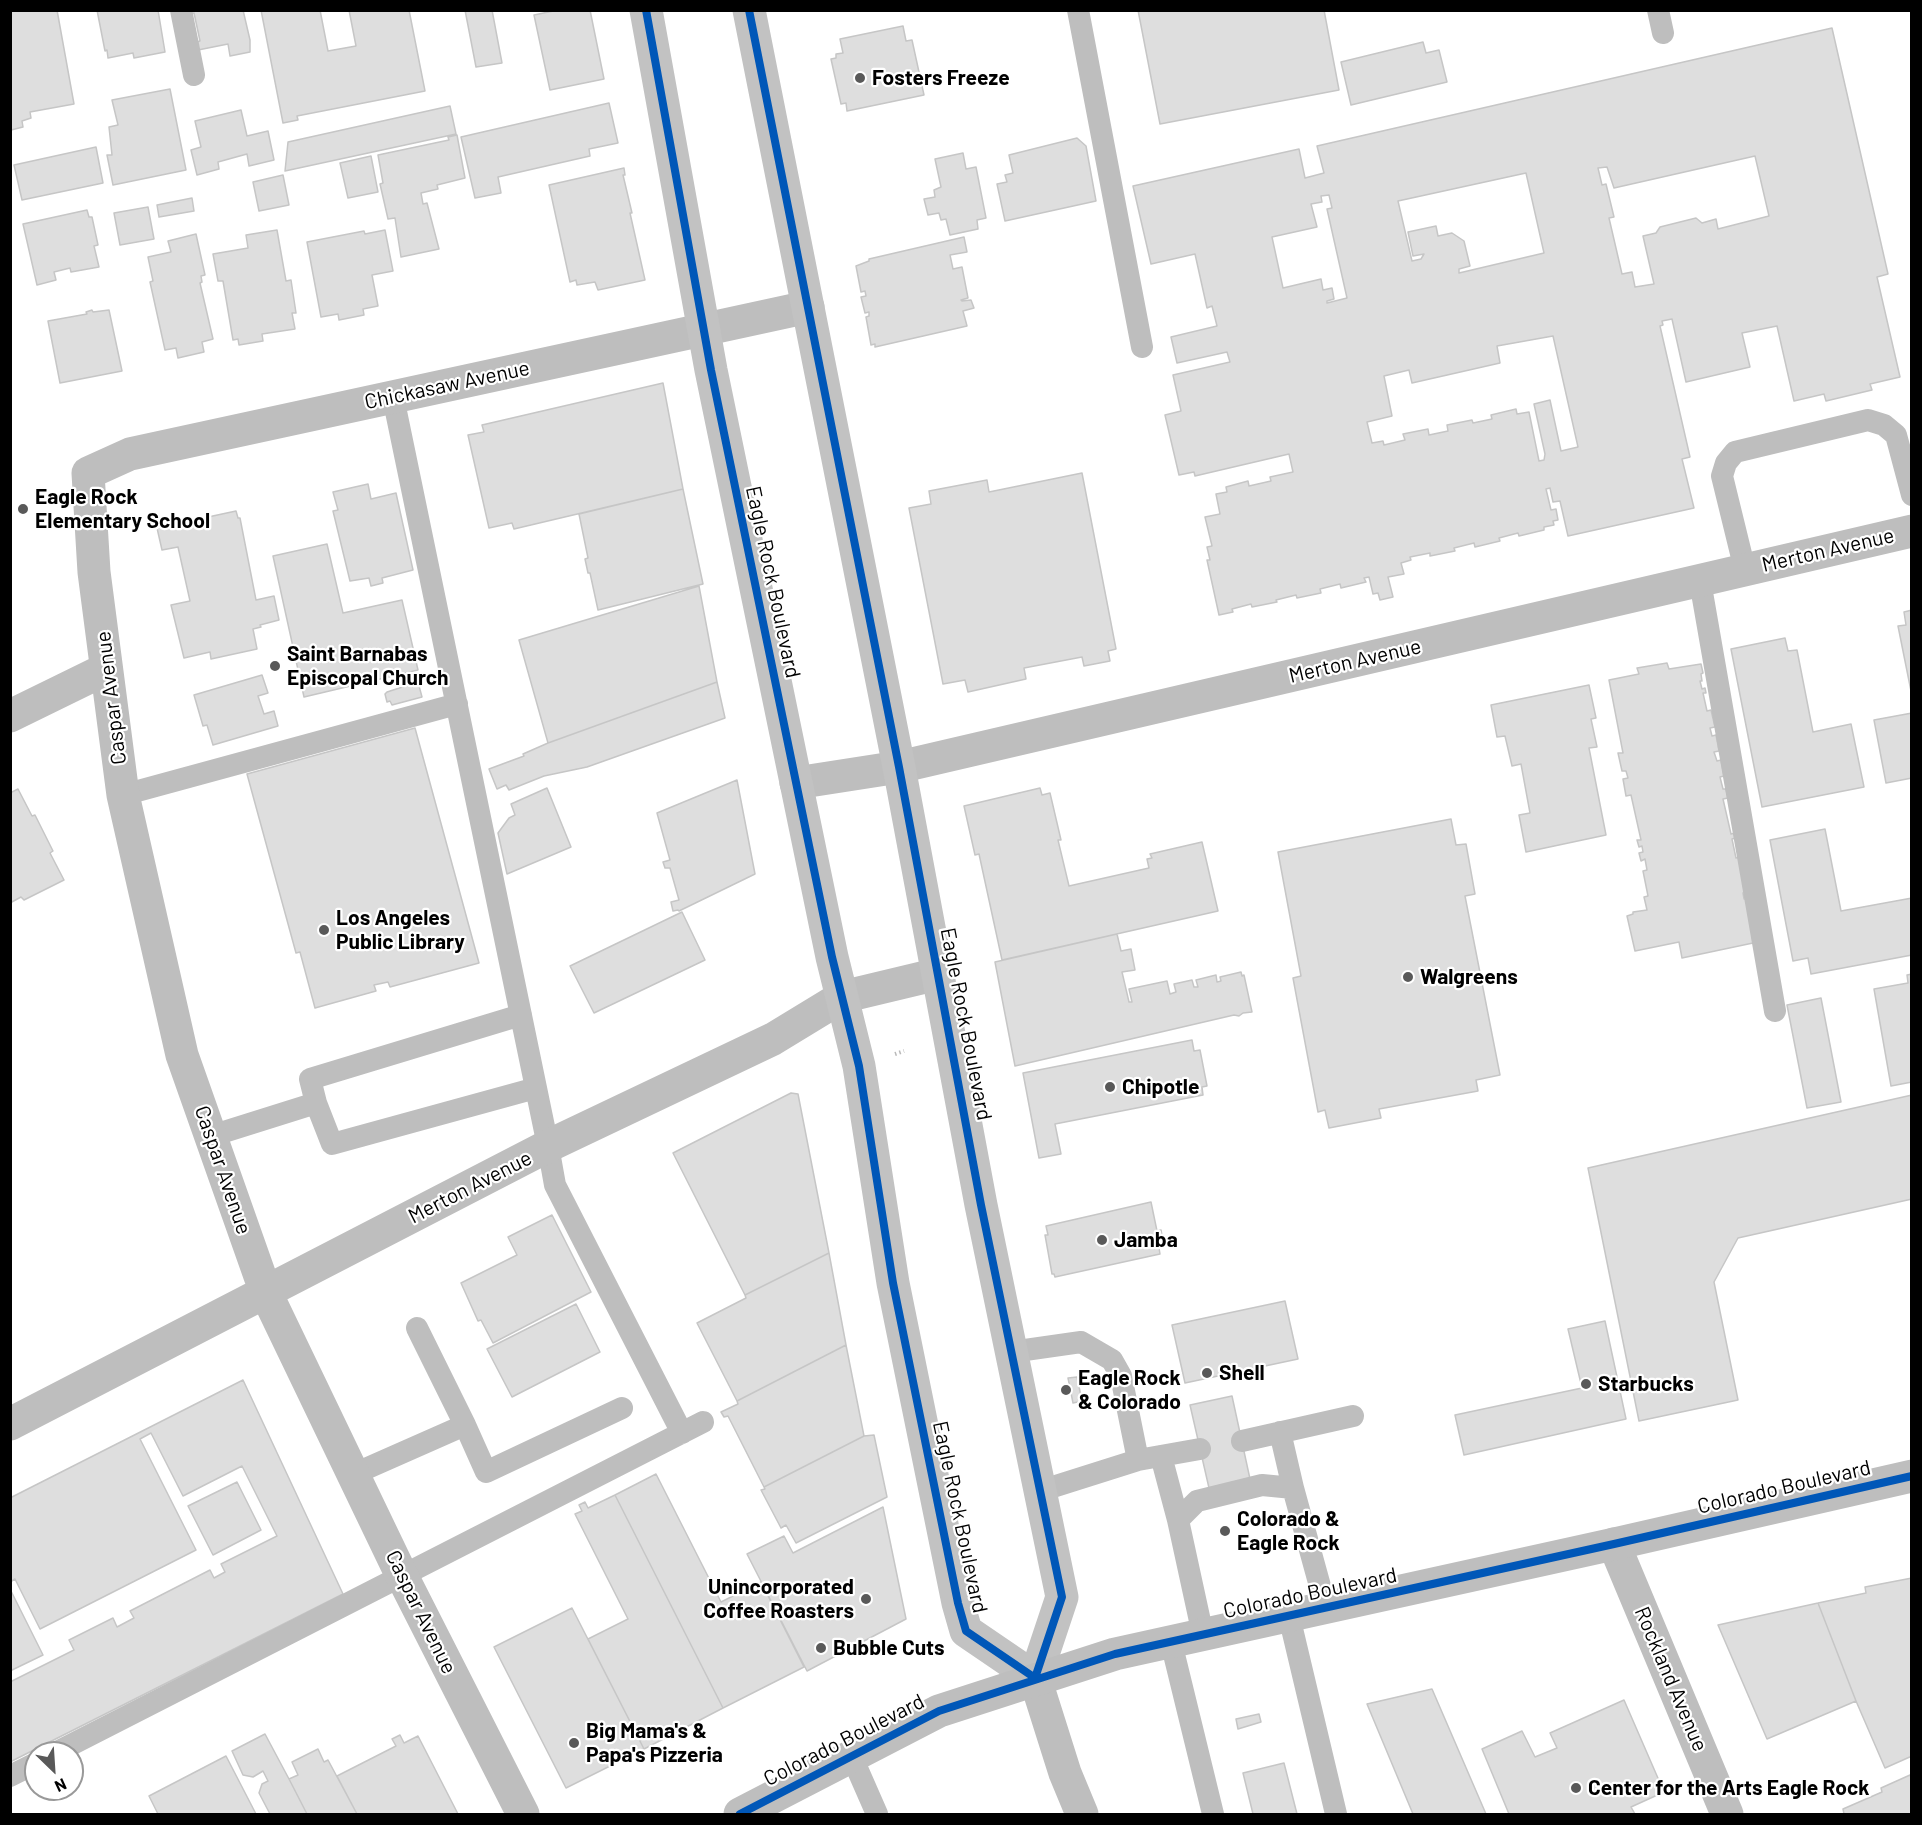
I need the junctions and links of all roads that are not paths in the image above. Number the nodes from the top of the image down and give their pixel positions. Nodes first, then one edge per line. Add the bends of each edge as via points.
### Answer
1 (181, 10) edge
2 (646, 10) edge
3 (749, 10) edge
4 (1078, 10) edge
5 (1658, 10) edge
6 (1663, 33) dead end
7 (194, 75) dead end
8 (808, 307) junction
9 (704, 328) junction
10 (1142, 347) dead end
11 (393, 397) junction
12 (88, 473) joint
13 (1911, 495) edge
14 (1911, 531) edge
15 (1745, 570) junction
16 (1700, 581) junction
17 (106, 669) junction
18 (456, 704) junction
19 (10, 716) edge
20 (899, 767) junction
21 (796, 783) junction
22 (123, 795) junction
23 (938, 974) junction
24 (842, 997) junction
25 (1775, 1011) dead end
26 (521, 1015) junction
27 (536, 1088) junction
28 (316, 1103) junction
29 (211, 1136) junction
30 (548, 1146) junction
31 (266, 1293) junction
32 (417, 1328) dead end
33 (1011, 1352) junction
34 (622, 1408) dead end
35 (1353, 1416) dead end
36 (703, 1422) dead end
37 (10, 1424) edge
38 (465, 1425) junction
39 (1280, 1432) junction
40 (682, 1433) junction
41 (1242, 1441) dead end
42 (1200, 1449) dead end
43 (1161, 1456) junction
44 (1138, 1460) junction
45 (354, 1474) junction
46 (1911, 1476) edge
47 (1293, 1488) junction
48 (1040, 1491) junction
49 (1178, 1520) junction
50 (1614, 1544) junction
51 (402, 1576) junction
52 (1326, 1608) junction
53 (1289, 1616) junction
54 (1203, 1635) junction
55 (1171, 1642) junction
56 (1035, 1678) junction
57 (79, 1741) edge
58 (852, 1757) junction
59 (24, 1769) edge
60 (10, 1776) edge
61 (752, 1812) edge
62 (523, 1815) edge
63 (877, 1815) edge
64 (1082, 1815) edge
65 (1213, 1815) edge
66 (1336, 1815) edge
67 (1727, 1815) edge

1 - 7 lane
2 - 9 main road, Eagle Rock Boulevard
3 - 8 main road, Eagle Rock Boulevard
4 - 10 lane
5 - 6 lane
8 - 9 street, Chickasaw Avenue
8 - 20 main road, Eagle Rock Boulevard
9 - 11 street, Chickasaw Avenue
9 - 21 main road, Eagle Rock Boulevard
11 - 12 street, Chickasaw Avenue via 130,454
11 - 18 lane
12 - 17 street, Caspar Avenue via 94,572
13 - 15 lane via 1896,435 1884,425 1868,420 1735,452 1722,477
14 - 15 street, Merton Avenue
15 - 16 street, Merton Avenue
16 - 20 street, Merton Avenue
16 - 25 lane
17 - 19 street
17 - 22 street, Caspar Avenue
18 - 22 lane
18 - 26 lane
20 - 21 street, Merton Avenue
20 - 23 main road, Eagle Rock Boulevard
21 - 24 main road, Eagle Rock Boulevard
22 - 29 street, Caspar Avenue via 182,1055
23 - 24 street, Merton Avenue
23 - 33 main road, Eagle Rock Boulevard
24 - 30 street, Merton Avenue via 773,1039
24 - 56 main road, Eagle Rock Boulevard via 859,1066 892,1283 966,1631
26 - 27 lane
26 - 28 lane via 310,1079
27 - 28 lane via 332,1144
27 - 30 lane
28 - 29 lane
29 - 31 street, Caspar Avenue
30 - 31 street, Merton Avenue
30 - 40 lane via 555,1185
31 - 37 street, Merton Avenue
31 - 45 street, Caspar Avenue
32 - 38 lane
33 - 44 lane via 1081,1342 1112,1360 1121,1376
33 - 48 main road, Eagle Rock Boulevard
34 - 38 lane via 486,1472
35 - 39 lane
36 - 40 lane
38 - 45 lane
39 - 41 lane
39 - 47 lane
40 - 51 lane
42 - 43 lane
43 - 44 lane
43 - 49 lane
44 - 48 lane
45 - 51 street, Caspar Avenue
46 - 50 street, Colorado Boulevard
47 - 49 lane via 1262,1485 1197,1501
47 - 52 lane
48 - 56 main road, Eagle Rock Boulevard via 1062,1597
49 - 54 lane
50 - 52 street, Colorado Boulevard
50 - 67 street, Rockland Avenue
51 - 57 lane
51 - 62 street, Caspar Avenue
52 - 53 street, Colorado Boulevard
53 - 54 street, Colorado Boulevard
53 - 66 lane
54 - 55 street, Colorado Boulevard
55 - 56 street, Colorado Boulevard
55 - 65 lane
56 - 58 street, Colorado Boulevard via 939,1711
56 - 64 street
58 - 61 street, Colorado Boulevard
58 - 63 lane
59 - 60 lane

